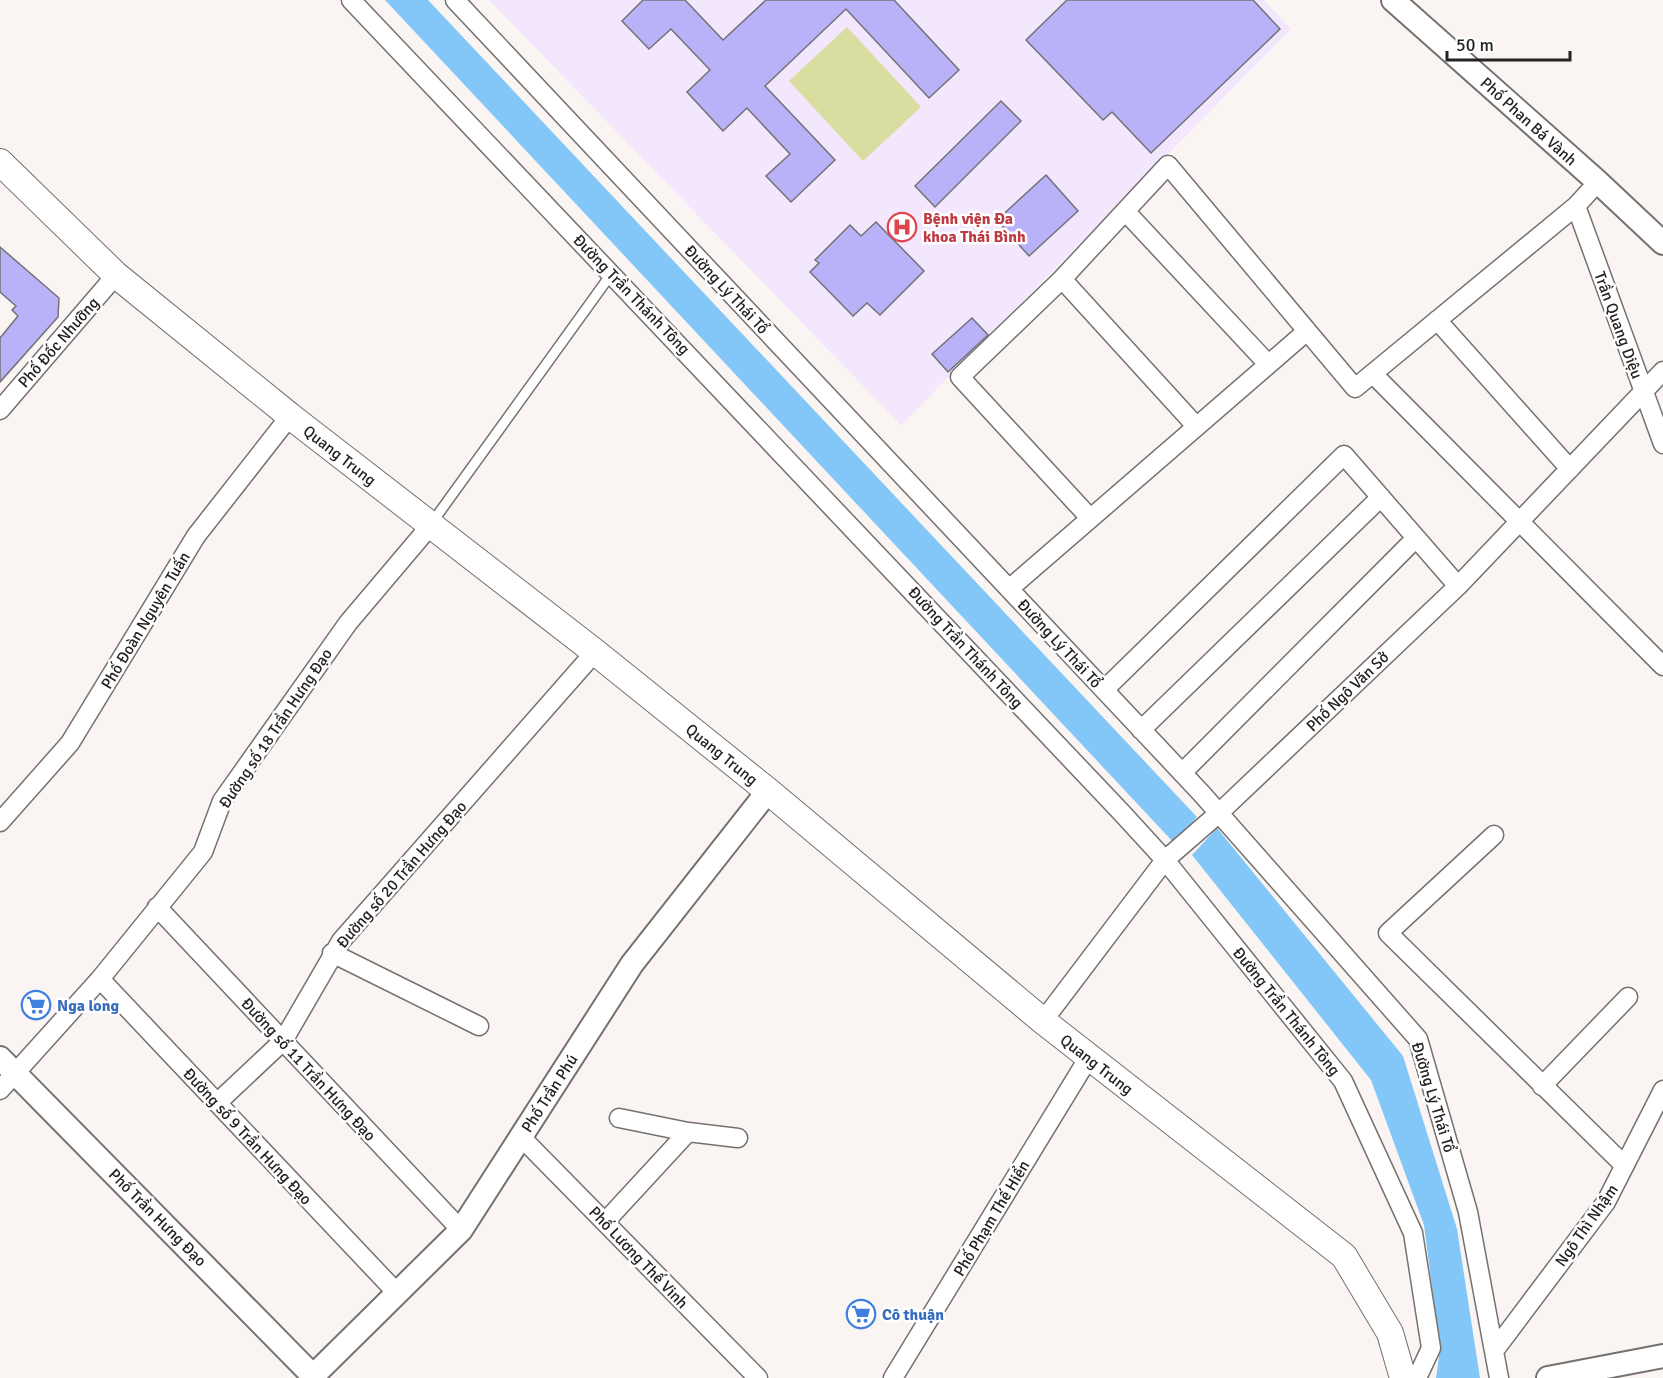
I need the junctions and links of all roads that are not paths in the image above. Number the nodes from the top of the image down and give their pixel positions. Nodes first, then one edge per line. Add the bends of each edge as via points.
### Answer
1 (351, 0) edge
2 (455, 0) edge
3 (1393, 0) edge
4 (0, 162) edge
5 (1598, 182) junction
6 (1576, 206) junction
7 (1126, 212) junction
8 (1663, 243) edge
9 (612, 273) junction
10 (116, 275) junction
11 (1062, 279) junction
12 (1437, 321) junction
13 (1306, 331) junction
14 (1268, 364) junction
15 (1663, 371) edge
16 (1373, 374) junction
17 (1643, 392) junction
18 (0, 410) edge
19 (290, 416) junction
20 (1196, 426) junction
21 (1663, 444) edge
22 (1570, 469) junction
23 (1381, 497) junction
24 (1090, 518) junction
25 (1521, 520) junction
26 (430, 526) junction
27 (1416, 538) junction
28 (1458, 586) junction
29 (1009, 589) junction
30 (595, 652) junction
31 (1663, 666) edge
32 (1104, 690) junction
33 (1141, 730) junction
34 (1182, 773) junction
35 (768, 791) junction
36 (1219, 813) junction
37 (0, 822) edge
38 (1494, 835) dead end
39 (1170, 856) junction
40 (157, 907) junction
41 (332, 953) junction
42 (100, 979) junction
43 (1628, 998) dead end
44 (1043, 1021) junction
45 (479, 1026) dead end
46 (283, 1041) junction
47 (1089, 1058) junction
48 (5, 1074) edge
49 (1542, 1086) junction
50 (1663, 1090) edge
51 (217, 1103) junction
52 (619, 1118) dead end
53 (688, 1132) junction
54 (521, 1137) junction
55 (738, 1138) dead end
56 (1624, 1166) junction
57 (605, 1222) junction
58 (461, 1230) junction
59 (397, 1293) junction
60 (1494, 1351) junction
61 (1663, 1356) edge
62 (313, 1377) edge
63 (758, 1378) edge
64 (893, 1378) edge
65 (1403, 1378) edge
66 (1417, 1378) edge
67 (1499, 1378) edge
68 (1548, 1378) edge

1 - 9 street, Đường Trần Thánh Tông
2 - 29 street, Đường Lý Thái Tổ
3 - 5 street, Phố Phan Bá Vành
4 - 10 main road, Quang Trung
5 - 6 street
5 - 8 street, Phố Phan Bá Vành
6 - 12 street
6 - 17 street, Trần Quang Diệu
7 - 11 street
7 - 13 street via 1168,165
7 - 14 street
9 - 26 lane
9 - 39 street, Đường Trần Thánh Tông
10 - 18 street, Phố Đốc Nhưỡng
10 - 19 main road, Quang Trung
11 - 20 street
11 - 24 street via 960,377
12 - 16 street
12 - 22 street
13 - 14 street
13 - 16 street via 1355,388
14 - 20 street
15 - 17 street, Phố Ngô Văn Sở
16 - 25 street
17 - 21 street, Trần Quang Diệu
17 - 22 street, Phố Ngô Văn Sở
19 - 26 main road, Quang Trung
19 - 37 street, Phố Đoàn Nguyên Tuấn via 196,536 70,743
20 - 24 street
22 - 25 street, Phố Ngô Văn Sở
23 - 27 street
23 - 32 street via 1344,455
23 - 33 street
24 - 29 street
25 - 28 street, Phố Ngô Văn Sở
25 - 31 street
26 - 30 main road, Quang Trung
26 - 40 street, Đường số 18 Trần Hưng Đạo via 348,623 222,801 204,852
27 - 28 street
27 - 34 street
28 - 36 street, Phố Ngô Văn Sở
29 - 32 street, Đường Lý Thái Tổ
30 - 35 main road, Quang Trung
30 - 41 street, Đường số 20 Trần Hưng Đạo
32 - 33 street, Đường Lý Thái Tổ
33 - 34 street, Đường Lý Thái Tổ
34 - 36 street, Đường Lý Thái Tổ
35 - 44 main road, Quang Trung
35 - 54 street, Phố Trần Phú via 632,964
36 - 39 street, Phố Ngô Văn Sở
36 - 60 street, Đường Lý Thái Tổ via 1418,1039 1468,1212
38 - 49 street via 1388,933
39 - 44 street, Phố Ngô Văn Sở
39 - 66 street, Đường Trần Thánh Tông via 1343,1081 1413,1233 1431,1348
40 - 42 street, Đường số 18 Trần Hưng Đạo
40 - 46 street, Đường số 11 Trần Hưng Đạo
41 - 45 street
41 - 46 street, Đường số 20 Trần Hưng Đạo
42 - 48 street, Đường số 18 Trần Hưng Đạo
42 - 51 street, Đường số 9 Trần Hưng Đạo
43 - 49 street
44 - 47 main road, Quang Trung
46 - 51 street, Đường số 20 Trần Hưng Đạo
46 - 58 street, Đường số 11 Trần Hưng Đạo
47 - 64 street, Phố Phạm Thế Hiển
47 - 65 main road, Quang Trung via 1344,1256 1390,1333
48 - 62 street, Phố Trần Hưng Đạo via 243,1302
49 - 56 street
50 - 56 street, Ngô Thì Nhậm
51 - 59 street, Đường số 9 Trần Hưng Đạo
52 - 53 street
53 - 55 street
53 - 57 street
54 - 57 street, Phố Lương Thế Vinh
54 - 58 street, Phố Trần Phú
56 - 60 street, Ngô Thì Nhậm via 1606,1202
57 - 63 street, Phố Lương Thế Vinh
58 - 59 street, Phố Trần Phú
59 - 62 street, Phố Trần Phú
60 - 67 street, Đường Lý Thái Tổ
61 - 68 street

